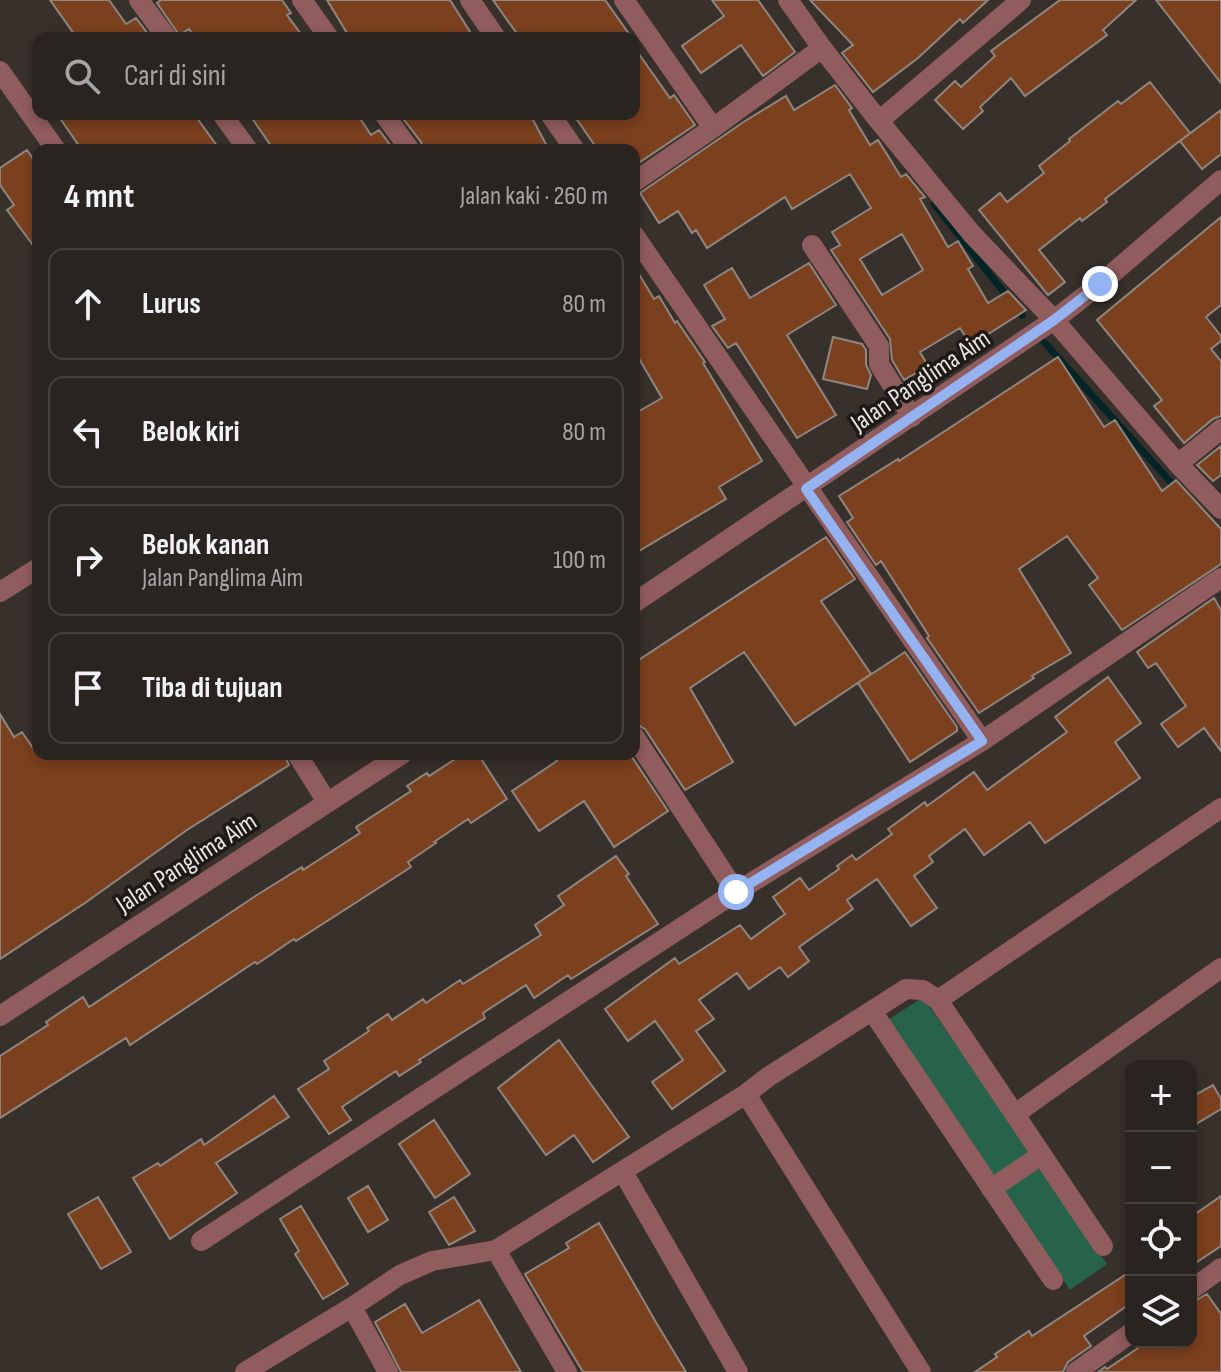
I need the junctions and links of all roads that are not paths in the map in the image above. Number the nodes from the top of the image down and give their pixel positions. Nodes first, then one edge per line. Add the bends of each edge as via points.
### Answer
1 (139, 0) edge
2 (302, 0) edge
3 (470, 0) edge
4 (624, 0) edge
5 (788, 0) edge
6 (1021, 0) edge
7 (163, 32) edge
8 (325, 32) edge
9 (492, 32) edge
10 (822, 48) junction
11 (0, 71) edge
12 (32, 116) edge
13 (35, 120) edge
14 (226, 120) edge
15 (388, 120) edge
16 (554, 120) edge
17 (879, 121) junction
18 (713, 128) junction
19 (52, 144) edge
20 (244, 144) edge
21 (406, 144) edge
22 (571, 144) edge
23 (640, 178) edge
24 (1221, 180) edge
25 (640, 244) edge
26 (812, 245) dead end
27 (1054, 320) junction
28 (912, 417) junction
29 (1221, 429) edge
30 (1178, 464) junction
31 (806, 489) junction
32 (1221, 509) edge
33 (32, 572) edge
34 (1221, 578) edge
35 (0, 592) edge
36 (640, 599) edge
37 (982, 741) junction
38 (640, 745) edge
39 (301, 760) edge
40 (393, 760) edge
41 (327, 802) junction
42 (1221, 808) edge
43 (736, 892) junction
44 (1221, 968) edge
45 (938, 1000) junction
46 (872, 1011) junction
47 (0, 1016) edge
48 (746, 1094) junction
49 (1015, 1114) junction
50 (1041, 1155) junction
51 (623, 1172) junction
52 (991, 1189) junction
53 (201, 1241) dead end
54 (1103, 1246) dead end
55 (496, 1250) junction
56 (1221, 1268) edge
57 (1053, 1280) dead end
58 (1197, 1286) edge
59 (352, 1307) junction
60 (1125, 1337) edge
61 (245, 1372) edge
62 (388, 1372) edge
63 (567, 1372) edge
64 (738, 1372) edge
65 (921, 1372) edge
66 (1076, 1372) edge

1 - 7 street
2 - 8 street
3 - 9 street
4 - 18 street
5 - 10 street
6 - 17 street
10 - 17 street
10 - 18 street
11 - 12 street
13 - 19 street
14 - 20 street
15 - 21 street
16 - 22 street
17 - 27 street via 972,234
18 - 23 street
24 - 27 street, Jalan Panglima Aim
25 - 31 street
26 - 28 street via 879,346 879,364
27 - 28 street, Jalan Panglima Aim
27 - 30 street
28 - 31 street, Jalan Panglima Aim
29 - 30 street
30 - 32 street
31 - 36 street, Jalan Panglima Aim
31 - 37 street
33 - 35 street
34 - 37 street
37 - 43 street
38 - 43 street
39 - 41 street
40 - 41 street, Jalan Panglima Aim
41 - 47 street, Jalan Panglima Aim
42 - 45 street
43 - 53 street
44 - 49 street
45 - 46 street via 923,990 906,989
45 - 49 street
46 - 48 street
46 - 52 street
48 - 51 street
48 - 65 street
49 - 50 street
50 - 52 street
50 - 54 street
51 - 55 street
51 - 64 street
52 - 57 street
55 - 59 street via 432,1261
55 - 63 street
56 - 58 street
59 - 61 street
59 - 62 street
60 - 66 street

